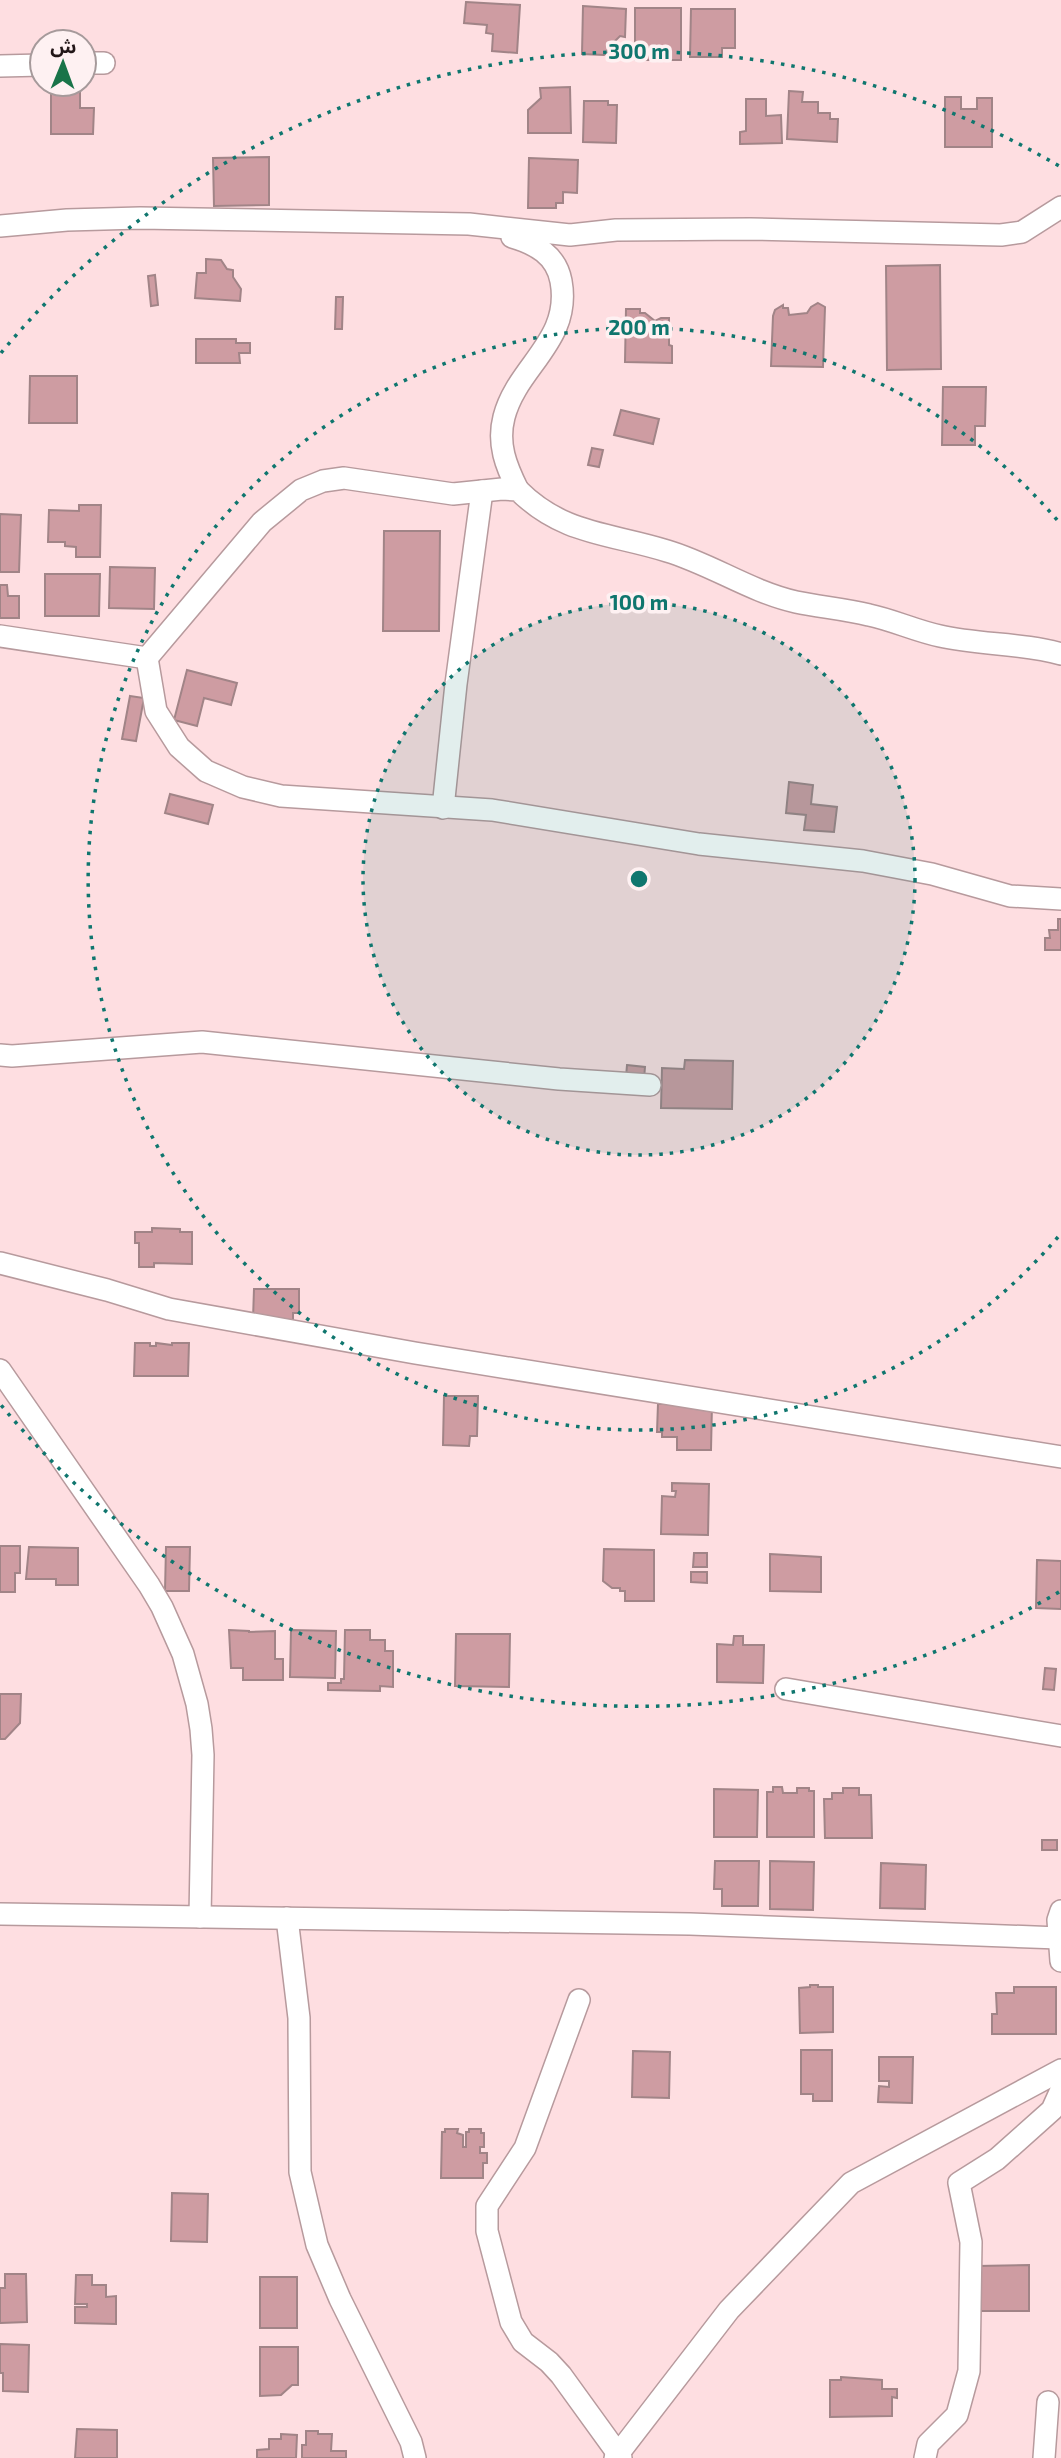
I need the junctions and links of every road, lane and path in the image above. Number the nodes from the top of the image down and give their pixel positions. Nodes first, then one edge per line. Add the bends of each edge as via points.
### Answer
1 (28, 65) edge
2 (0, 66) edge
3 (1061, 207) edge
4 (469, 224) junction
5 (0, 226) edge
6 (518, 490) junction
7 (482, 491) junction
8 (0, 636) edge
9 (1061, 654) edge
10 (148, 658) junction
11 (443, 808) junction
12 (1061, 899) edge
13 (0, 1055) edge
14 (650, 1085) dead end
15 (0, 1263) edge
16 (0, 1370) edge
17 (1061, 1457) edge
18 (786, 1689) dead end
19 (1061, 1737) edge
20 (1061, 1911) edge
21 (0, 1914) edge
22 (200, 1917) junction
23 (288, 1918) junction
24 (1059, 1938) edge
25 (1061, 1961) edge
26 (579, 2000) dead end
27 (1061, 2070) edge
28 (1061, 2090) edge
29 (1048, 2402) dead end
30 (618, 2457) edge
31 (415, 2458) edge
32 (925, 2458) edge
33 (1044, 2458) edge

1 - 2 street
3 - 4 street via 1022,232 1001,235 750,229 570,235
4 - 5 street via 140,218
4 - 6 street via 544,250 561,278 563,299 553,338 505,415 502,453
6 - 7 street
6 - 9 street via 557,521 685,556 762,592 795,602 869,615 939,636
7 - 10 street via 453,494 344,478 301,490 262,522
7 - 11 street
8 - 10 street
10 - 11 street via 156,711 179,747 206,771 281,796
11 - 12 street via 492,810 699,844 863,861 1010,896
13 - 14 street via 215,1042
15 - 17 street via 169,1309
16 - 22 street via 149,1585 183,1654 197,1704 203,1755
18 - 19 street
20 - 24 street
21 - 22 street
22 - 23 street
23 - 24 street via 690,1924
23 - 31 street via 299,2018 300,2172 317,2245
24 - 25 street
26 - 30 street via 525,2148 491,2197 485,2223 514,2329 561,2375
27 - 30 street via 850,2183 729,2310
28 - 32 street via 1052,2110 997,2159 959,2183 971,2242 969,2371 957,2415 928,2444
29 - 33 street

